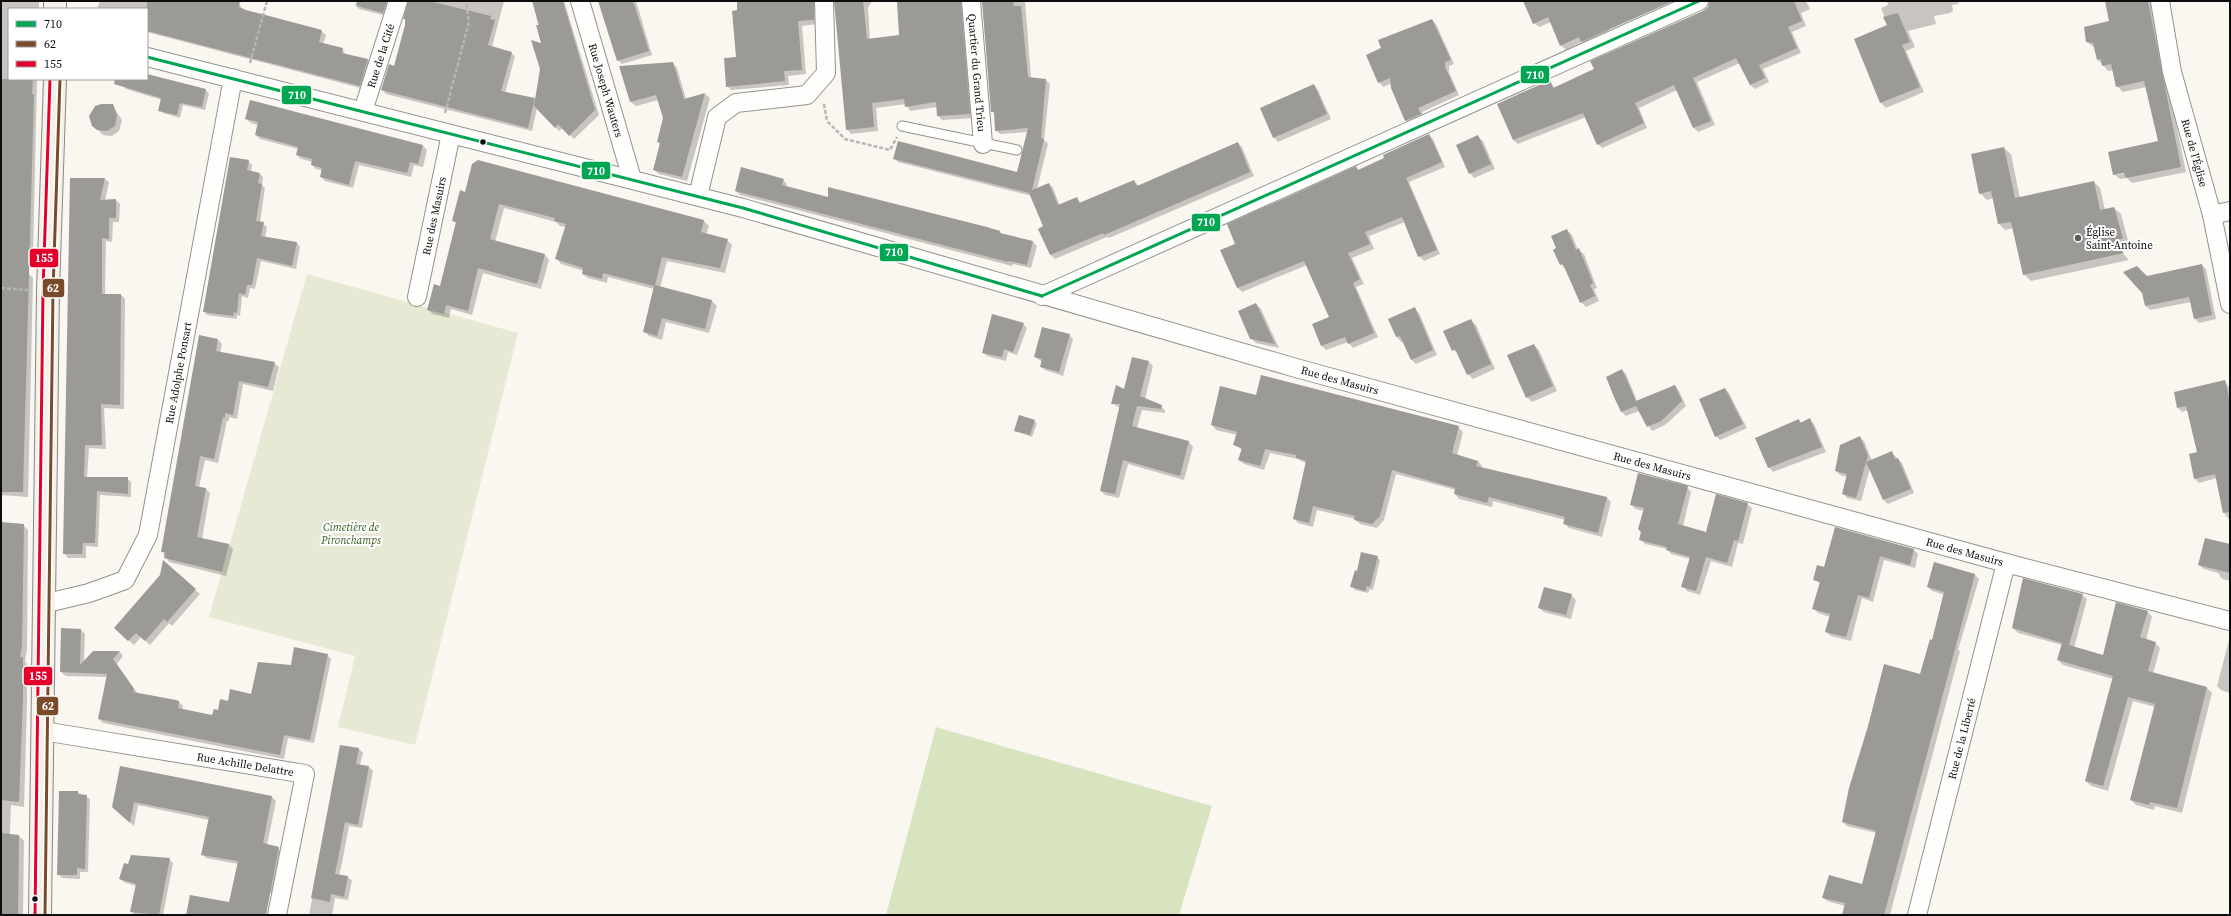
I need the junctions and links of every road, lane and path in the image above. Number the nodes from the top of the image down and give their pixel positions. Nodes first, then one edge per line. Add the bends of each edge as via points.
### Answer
1 (266, 1) edge
2 (398, 1) edge
3 (466, 1) edge
4 (580, 1) edge
5 (824, 1) edge
6 (971, 1) edge
7 (1699, 1) edge
8 (2160, 1) edge
9 (148, 57) edge
10 (820, 79) junction
11 (55, 80) edge
12 (239, 80) junction
13 (363, 111) junction
14 (902, 126) joint
15 (446, 132) junction
16 (983, 144) junction
17 (1017, 150) dead end
18 (632, 180) junction
19 (698, 196) junction
20 (2230, 211) edge
21 (2212, 216) junction
22 (1, 288) edge
23 (48, 291) junction
24 (1042, 296) junction
25 (417, 297) dead end
26 (2230, 304) edge
27 (2006, 563) junction
28 (43, 604) junction
29 (2230, 621) edge
30 (43, 731) junction
31 (40, 915) edge
32 (277, 915) edge
33 (1917, 915) edge

1 - 12 path
2 - 13 street, Rue de la Cité
3 - 15 path via 469,22
4 - 18 street, Rue Joseph Wauters
5 - 10 street via 826,73
6 - 16 street, Quartier du Grand Trieu
7 - 24 street
8 - 21 street, Rue de l'Église via 2172,72
9 - 12 street, Rue des Masuirs
10 - 14 path via 827,121 845,139 890,150
10 - 19 street via 807,95 736,103 717,117
11 - 23 street
12 - 13 street, Rue des Masuirs
12 - 28 street, Rue Adolphe Ponsart via 148,535 125,580 89,593
13 - 15 street, Rue des Masuirs
14 - 16 lane
15 - 18 street, Rue des Masuirs
15 - 25 street, Rue des Masuirs
16 - 17 lane
18 - 19 street, Rue des Masuirs
19 - 24 street, Rue des Masuirs
20 - 21 street
21 - 26 street, Rue de l'Église
22 - 23 path
23 - 28 street
24 - 27 street, Rue des Masuirs
27 - 29 street, Rue des Masuirs
27 - 33 street, Rue de la Liberté
28 - 30 street
30 - 31 street
30 - 32 street, Rue Achille Delattre via 305,774

